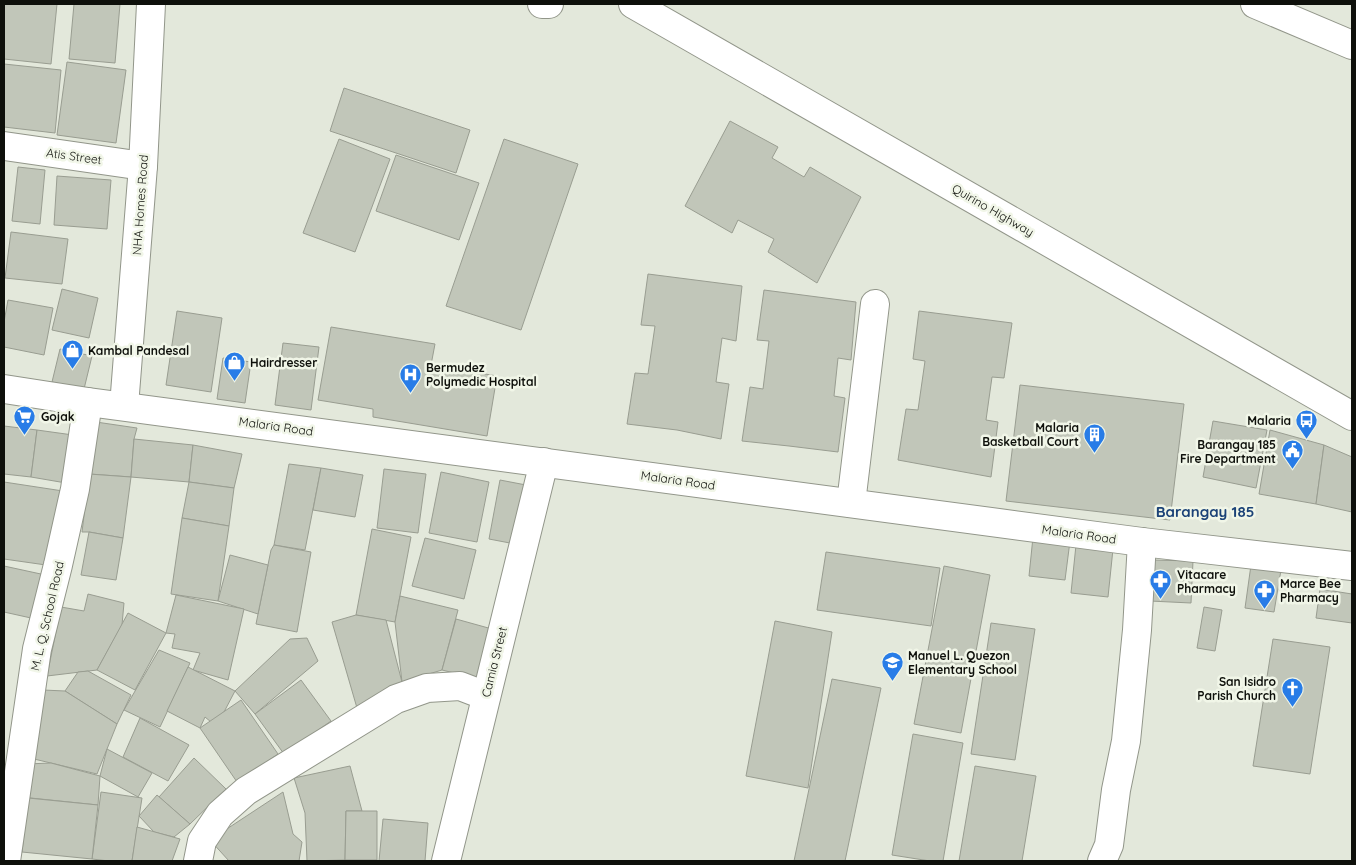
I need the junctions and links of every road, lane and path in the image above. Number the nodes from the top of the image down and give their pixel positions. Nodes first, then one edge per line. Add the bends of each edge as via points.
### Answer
1 (151, 4) edge
2 (542, 4) edge
3 (549, 4) edge
4 (633, 4) edge
5 (1255, 4) edge
6 (1352, 46) edge
7 (4, 146) edge
8 (143, 166) junction
9 (875, 304) dead end
10 (4, 389) edge
11 (88, 402) junction
12 (124, 406) junction
13 (1352, 416) edge
14 (544, 462) junction
15 (851, 503) junction
16 (1142, 542) junction
17 (1352, 566) edge
18 (486, 696) junction
19 (6, 861) edge
20 (198, 861) edge
21 (446, 861) edge
22 (1102, 861) edge

1 - 8 street, NHA Homes Road
2 - 3 street
4 - 13 street, Quirino Highway
5 - 6 street
7 - 8 street, Atis Street
8 - 12 street, NHA Homes Road
9 - 15 street
10 - 11 street, Malaria Road
11 - 12 street, Malaria Road
11 - 19 street, M. L. Q. School Road via 75,489 37,649
12 - 14 street, Malaria Road
14 - 15 street, Malaria Road
14 - 18 street, Camia Street
15 - 16 street, Malaria Road
16 - 17 street, Malaria Road
16 - 22 street via 1126,741 1109,845
18 - 20 street via 460,686 427,688 396,699 246,791 220,814 202,841
18 - 21 street, Camia Street

